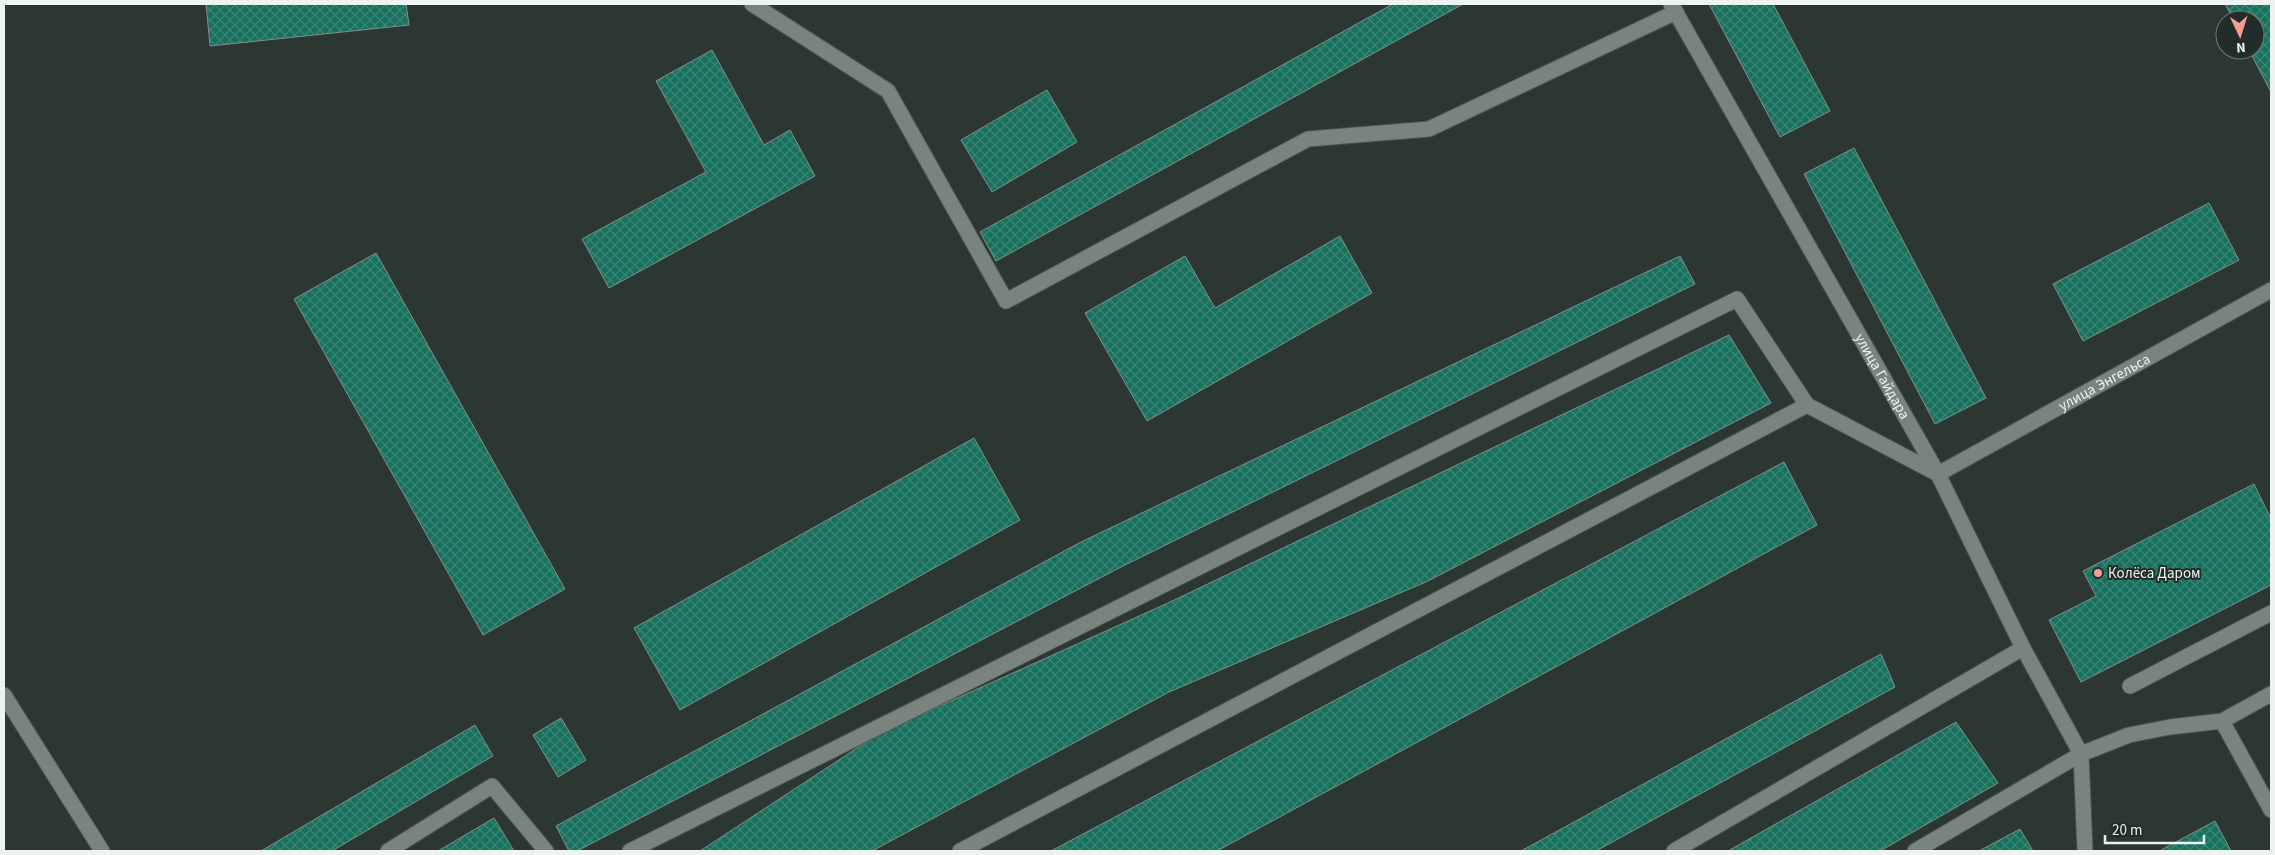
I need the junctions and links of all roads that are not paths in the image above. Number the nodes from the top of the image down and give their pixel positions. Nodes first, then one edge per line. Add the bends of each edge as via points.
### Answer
1 (752, 4) edge
2 (1673, 8) edge
3 (2271, 290) edge
4 (1807, 405) junction
5 (1938, 474) junction
6 (2271, 614) edge
7 (2023, 648) junction
8 (2130, 686) dead end
9 (2271, 694) edge
10 (4, 695) edge
11 (2222, 721) junction
12 (2081, 754) junction
13 (2271, 810) edge
14 (102, 851) edge
15 (388, 851) edge
16 (546, 851) edge
17 (630, 851) edge
18 (960, 851) edge
19 (1674, 851) edge
20 (1915, 851) edge
21 (2085, 851) edge

1 - 2 street via 888,91 1006,300 1308,139 1429,129
2 - 5 street, улица Гайдара
3 - 5 street, улица Энгельса
4 - 5 street
4 - 17 street via 1737,299
4 - 18 street
5 - 7 street, улица Гайдара
6 - 8 street
7 - 12 street, улица Гайдара
7 - 19 street
9 - 11 street
10 - 14 street
11 - 12 street via 2129,735
11 - 13 street
12 - 20 street
12 - 21 street
15 - 16 street via 492,786

